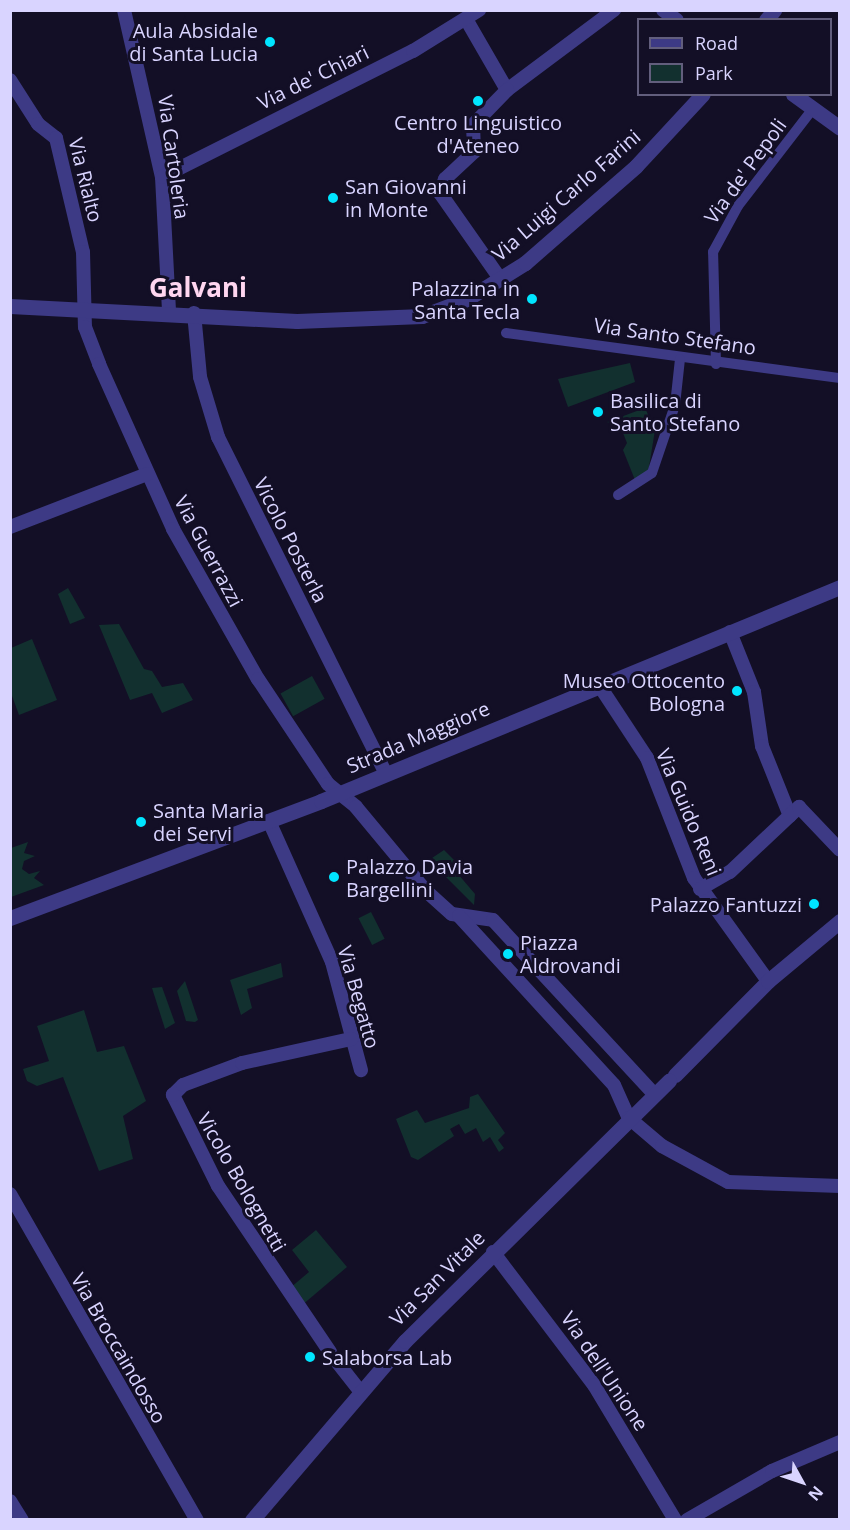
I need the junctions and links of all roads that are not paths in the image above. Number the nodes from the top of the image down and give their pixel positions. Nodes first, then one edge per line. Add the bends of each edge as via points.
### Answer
1 (124, 10) edge
2 (479, 10) edge
3 (614, 10) edge
4 (466, 19) junction
5 (10, 80) edge
6 (507, 90) junction
7 (701, 96) edge
8 (795, 96) edge
9 (812, 110) junction
10 (840, 128) edge
11 (162, 177) junction
12 (501, 280) junction
13 (10, 306) edge
14 (85, 307) junction
15 (169, 311) junction
16 (194, 313) junction
17 (506, 333) dead end
18 (680, 359) junction
19 (716, 364) junction
20 (840, 378) edge
21 (147, 474) junction
22 (618, 495) dead end
23 (10, 527) edge
24 (840, 587) edge
25 (730, 632) junction
26 (599, 685) junction
27 (386, 774) junction
28 (339, 794) junction
29 (789, 816) junction
30 (269, 821) junction
31 (840, 850) edge
32 (700, 889) junction
33 (459, 916) junction
34 (10, 918) edge
35 (840, 921) edge
36 (768, 981) junction
37 (594, 1030) junction
38 (351, 1039) junction
39 (577, 1046) junction
40 (360, 1070) dead end
41 (654, 1094) junction
42 (629, 1118) junction
43 (840, 1186) edge
44 (10, 1194) edge
45 (493, 1252) junction
46 (360, 1391) junction
47 (840, 1442) edge
48 (10, 1501) edge
49 (22, 1520) edge
50 (197, 1520) edge
51 (252, 1520) edge
52 (675, 1520) edge
53 (687, 1520) edge

1 - 11 street, Via Cartoleria
2 - 4 street, Via de' Chiari
3 - 6 street
4 - 6 street
4 - 11 street, Via de' Chiari
5 - 14 street, Via Rialto via 38,124 56,138 83,252
6 - 12 street via 477,120 472,130 474,152 445,178 440,193
7 - 12 street, Via Luigi Carlo Farini via 608,192
8 - 9 street
9 - 10 street
9 - 19 street, Via de' Pepoli via 738,206 713,252
11 - 15 street, Via Cartoleria
12 - 16 street, Via Luigi Carlo Farini via 467,299 409,318 297,321
13 - 14 street
14 - 15 street
14 - 21 street, Via Guerrazzi via 93,350
15 - 16 street
16 - 27 street, Vicolo Posterla via 200,377 218,437
17 - 18 street, Via Santo Stefano
18 - 19 street, Via Santo Stefano
18 - 22 street via 675,405 661,433 652,473
19 - 20 street, Via Santo Stefano
21 - 23 street
21 - 28 street, Via Guerrazzi via 244,656
24 - 25 street, Strada Maggiore
25 - 26 street, Strada Maggiore
25 - 29 street via 755,699 762,746
26 - 27 street, Strada Maggiore
26 - 32 street, Via Guido Reni via 647,758
27 - 28 street, Strada Maggiore
28 - 30 street, Strada Maggiore
28 - 33 street via 425,890
29 - 31 street via 805,808
29 - 32 street via 730,872
30 - 34 street, Strada Maggiore
30 - 38 street, Via Begatto via 332,962
32 - 36 street, Via Guido Reni
33 - 37 street via 493,920
33 - 39 street via 529,987
35 - 36 street, Via San Vitale
36 - 41 street, Via San Vitale
37 - 39 street
37 - 41 street
38 - 40 street, Via Begatto
38 - 46 street, Vicolo Bolognetti via 242,1063 180,1087 173,1095 206,1166
39 - 42 street via 614,1085
41 - 42 street, Via San Vitale
42 - 43 street via 662,1146 728,1182
42 - 45 street, Via San Vitale
44 - 50 street, Via Broccaindosso
45 - 46 street, Via San Vitale
45 - 52 street, Via dell'Unione via 594,1385
46 - 51 street, Via San Vitale
47 - 53 street
48 - 49 street

